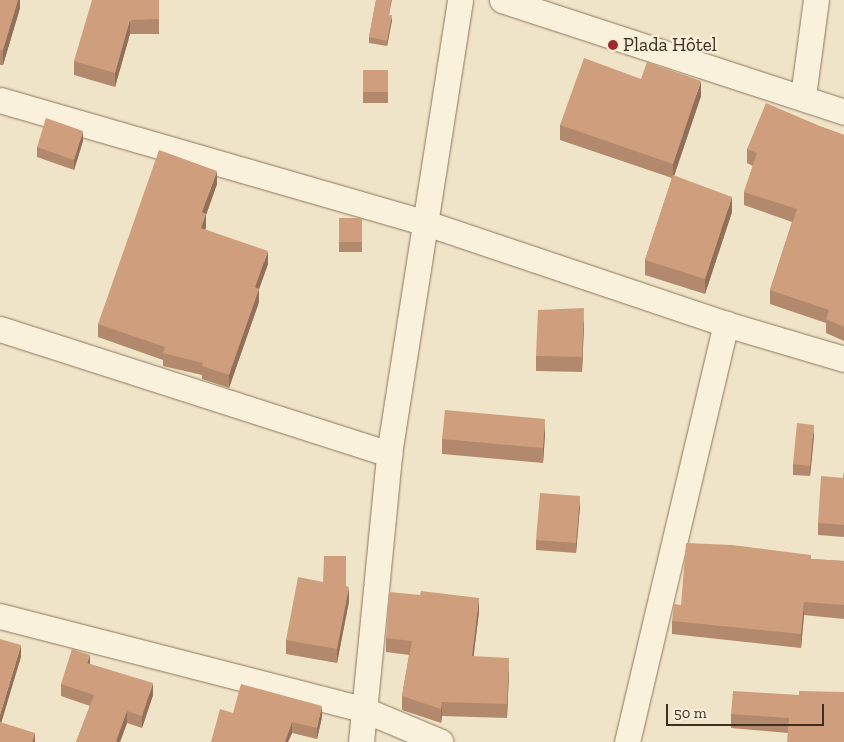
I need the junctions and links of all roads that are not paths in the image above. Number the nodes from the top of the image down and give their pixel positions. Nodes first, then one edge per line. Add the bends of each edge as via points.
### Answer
1 (460, 0) edge
2 (502, 0) edge
3 (816, 0) edge
4 (803, 96) junction
5 (0, 100) edge
6 (844, 112) edge
7 (426, 223) junction
8 (726, 324) junction
9 (0, 328) edge
10 (844, 359) edge
11 (390, 454) junction
12 (0, 616) edge
13 (365, 710) junction
14 (361, 742) edge
15 (441, 742) edge
16 (627, 742) edge

1 - 7 street
2 - 4 street
3 - 4 street
4 - 6 street
5 - 7 street
7 - 8 street
7 - 11 street
8 - 10 street
8 - 16 street
9 - 11 street
11 - 13 street
12 - 13 street
13 - 14 street
13 - 15 street

